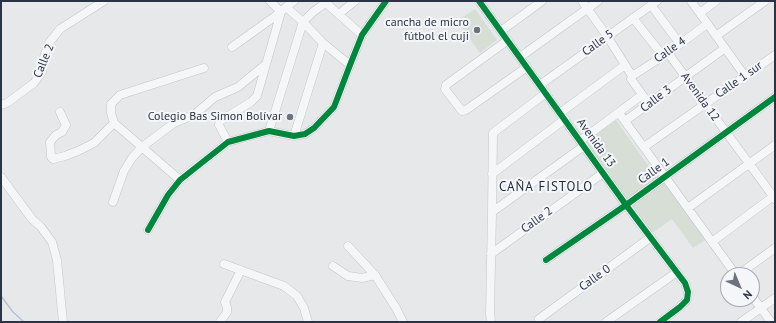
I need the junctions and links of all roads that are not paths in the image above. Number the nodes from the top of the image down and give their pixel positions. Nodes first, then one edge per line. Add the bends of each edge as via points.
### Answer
1 (104, 1) edge
2 (270, 1) edge
3 (294, 1) edge
4 (355, 1) edge
5 (386, 1) edge
6 (542, 1) edge
7 (582, 1) edge
8 (598, 1) edge
9 (691, 1) edge
10 (716, 1) edge
11 (764, 1) edge
12 (327, 2) edge
13 (483, 2) edge
14 (654, 3) edge
15 (588, 8) junction
16 (283, 10) junction
17 (700, 13) junction
18 (338, 14) junction
19 (633, 18) junction
20 (303, 22) junction
21 (708, 24) junction
22 (501, 31) junction
23 (362, 35) junction
24 (607, 36) junction
25 (716, 36) junction
26 (508, 40) junction
27 (323, 43) junction
28 (680, 44) junction
29 (232, 47) dead end
30 (724, 48) junction
31 (665, 55) junction
32 (775, 55) edge
33 (520, 57) junction
34 (266, 64) junction
35 (350, 65) junction
36 (625, 65) junction
37 (527, 66) junction
38 (204, 68) dead end
39 (632, 76) junction
40 (745, 76) junction
41 (685, 77) junction
42 (540, 85) junction
43 (546, 93) junction
44 (642, 95) junction
45 (775, 97) edge
46 (649, 104) junction
47 (705, 104) junction
48 (1, 105) edge
49 (60, 112) dead end
50 (619, 113) junction
51 (562, 116) junction
52 (625, 121) junction
53 (114, 123) junction
54 (269, 131) junction
55 (726, 132) junction
56 (294, 136) junction
57 (228, 142) junction
58 (582, 143) junction
59 (775, 145) edge
60 (142, 147) junction
61 (644, 148) junction
62 (749, 164) junction
63 (603, 173) junction
64 (492, 174) junction
65 (1, 177) edge
66 (665, 177) junction
67 (180, 180) junction
68 (774, 197) edge
69 (113, 202) dead end
70 (626, 205) junction
71 (688, 208) junction
72 (492, 212) junction
73 (148, 230) dead end
74 (651, 237) junction
75 (712, 242) junction
76 (348, 246) dead end
77 (775, 248) edge
78 (491, 254) junction
79 (546, 260) dead end
80 (224, 264) dead end
81 (333, 266) dead end
82 (731, 267) edge
83 (748, 267) edge
84 (241, 270) junction
85 (677, 272) junction
86 (375, 275) junction
87 (775, 298) edge
88 (760, 308) junction
89 (539, 320) dead end
90 (63, 322) edge
91 (220, 322) edge
92 (308, 322) edge
93 (403, 322) edge
94 (491, 322) edge
95 (606, 322) edge
96 (660, 322) edge
97 (741, 322) edge
98 (771, 322) edge

1 - 48 street, Calle 2 via 60,28 49,43 42,72 34,83
2 - 16 street
3 - 16 street
4 - 18 street
5 - 23 street
6 - 22 street
7 - 15 street
8 - 15 street
9 - 17 street
10 - 17 street
11 - 25 street
12 - 18 street
12 - 20 street
13 - 22 street, Avenida 13
14 - 19 street, Calle 5
14 - 28 street
15 - 24 street
15 - 33 street
16 - 20 street
16 - 29 street
16 - 34 street
17 - 21 street
18 - 23 street
19 - 24 street, Calle 5
19 - 31 street, Avenida 12
20 - 27 street
20 - 54 street
21 - 25 street
21 - 28 street, Calle 4
22 - 26 street, Avenida 13
23 - 35 street
24 - 36 street
24 - 42 street, Calle 5
25 - 30 street
26 - 33 street, Avenida 13
26 - 37 street via 446,85 445,89 462,111 466,110
27 - 35 street
27 - 56 street
28 - 31 street, Calle 4
30 - 40 street
30 - 41 street, Calle 3
31 - 39 street, Calle 4
31 - 41 street, Avenida 12
32 - 40 street, Calle 1 sur
33 - 37 street, Avenida 13
34 - 57 street via 257,96 220,121 219,125
34 - 60 street via 238,87 215,98 194,115 174,123
35 - 56 street via 334,107 314,128 305,134
36 - 39 street
36 - 51 street
37 - 42 street, Avenida 13
38 - 53 street via 120,95 112,104
39 - 44 street via 631,79
40 - 47 street, Calle 1 sur
41 - 46 street, Calle 3
41 - 47 street, Avenida 12
42 - 43 street, Avenida 13
43 - 51 street, Avenida 13
43 - 64 street via 493,133
44 - 46 street
44 - 50 street, Calle 3
45 - 55 street, Calle 1
46 - 52 street, Calle 3
47 - 55 street, Avenida 12
47 - 61 street, Calle 1 sur
49 - 53 street via 66,125 50,142 53,159 94,143
50 - 52 street
50 - 58 street, Calle 3
51 - 58 street, Avenida 13
51 - 64 street
52 - 61 street
53 - 60 street
54 - 56 street
54 - 57 street
55 - 62 street, Avenida 12
55 - 66 street, Calle 1
57 - 67 street
58 - 63 street, Avenida 13
58 - 72 street, Calle 3
59 - 62 street
60 - 67 street
60 - 69 street via 124,171
61 - 66 street
62 - 68 street, Avenida 12
62 - 71 street
63 - 70 street, Avenida 13
63 - 78 street, Calle 2
64 - 72 street
65 - 90 street via 52,242 57,260
66 - 70 street, Calle 1
66 - 71 street
67 - 73 street via 168,195
68 - 75 street
70 - 74 street, Avenida 13
70 - 79 street, Calle 1
71 - 75 street
72 - 78 street
74 - 85 street, Avenida 13
74 - 89 street, Calle 0
75 - 82 street
76 - 86 street
77 - 83 street
78 - 94 street
80 - 84 street
81 - 86 street via 348,276 362,278
84 - 91 street via 225,302 227,312
84 - 92 street via 284,286 297,296
85 - 95 street
85 - 96 street, Avenida 13 via 687,287 687,300
86 - 93 street
87 - 88 street
88 - 97 street
88 - 98 street

